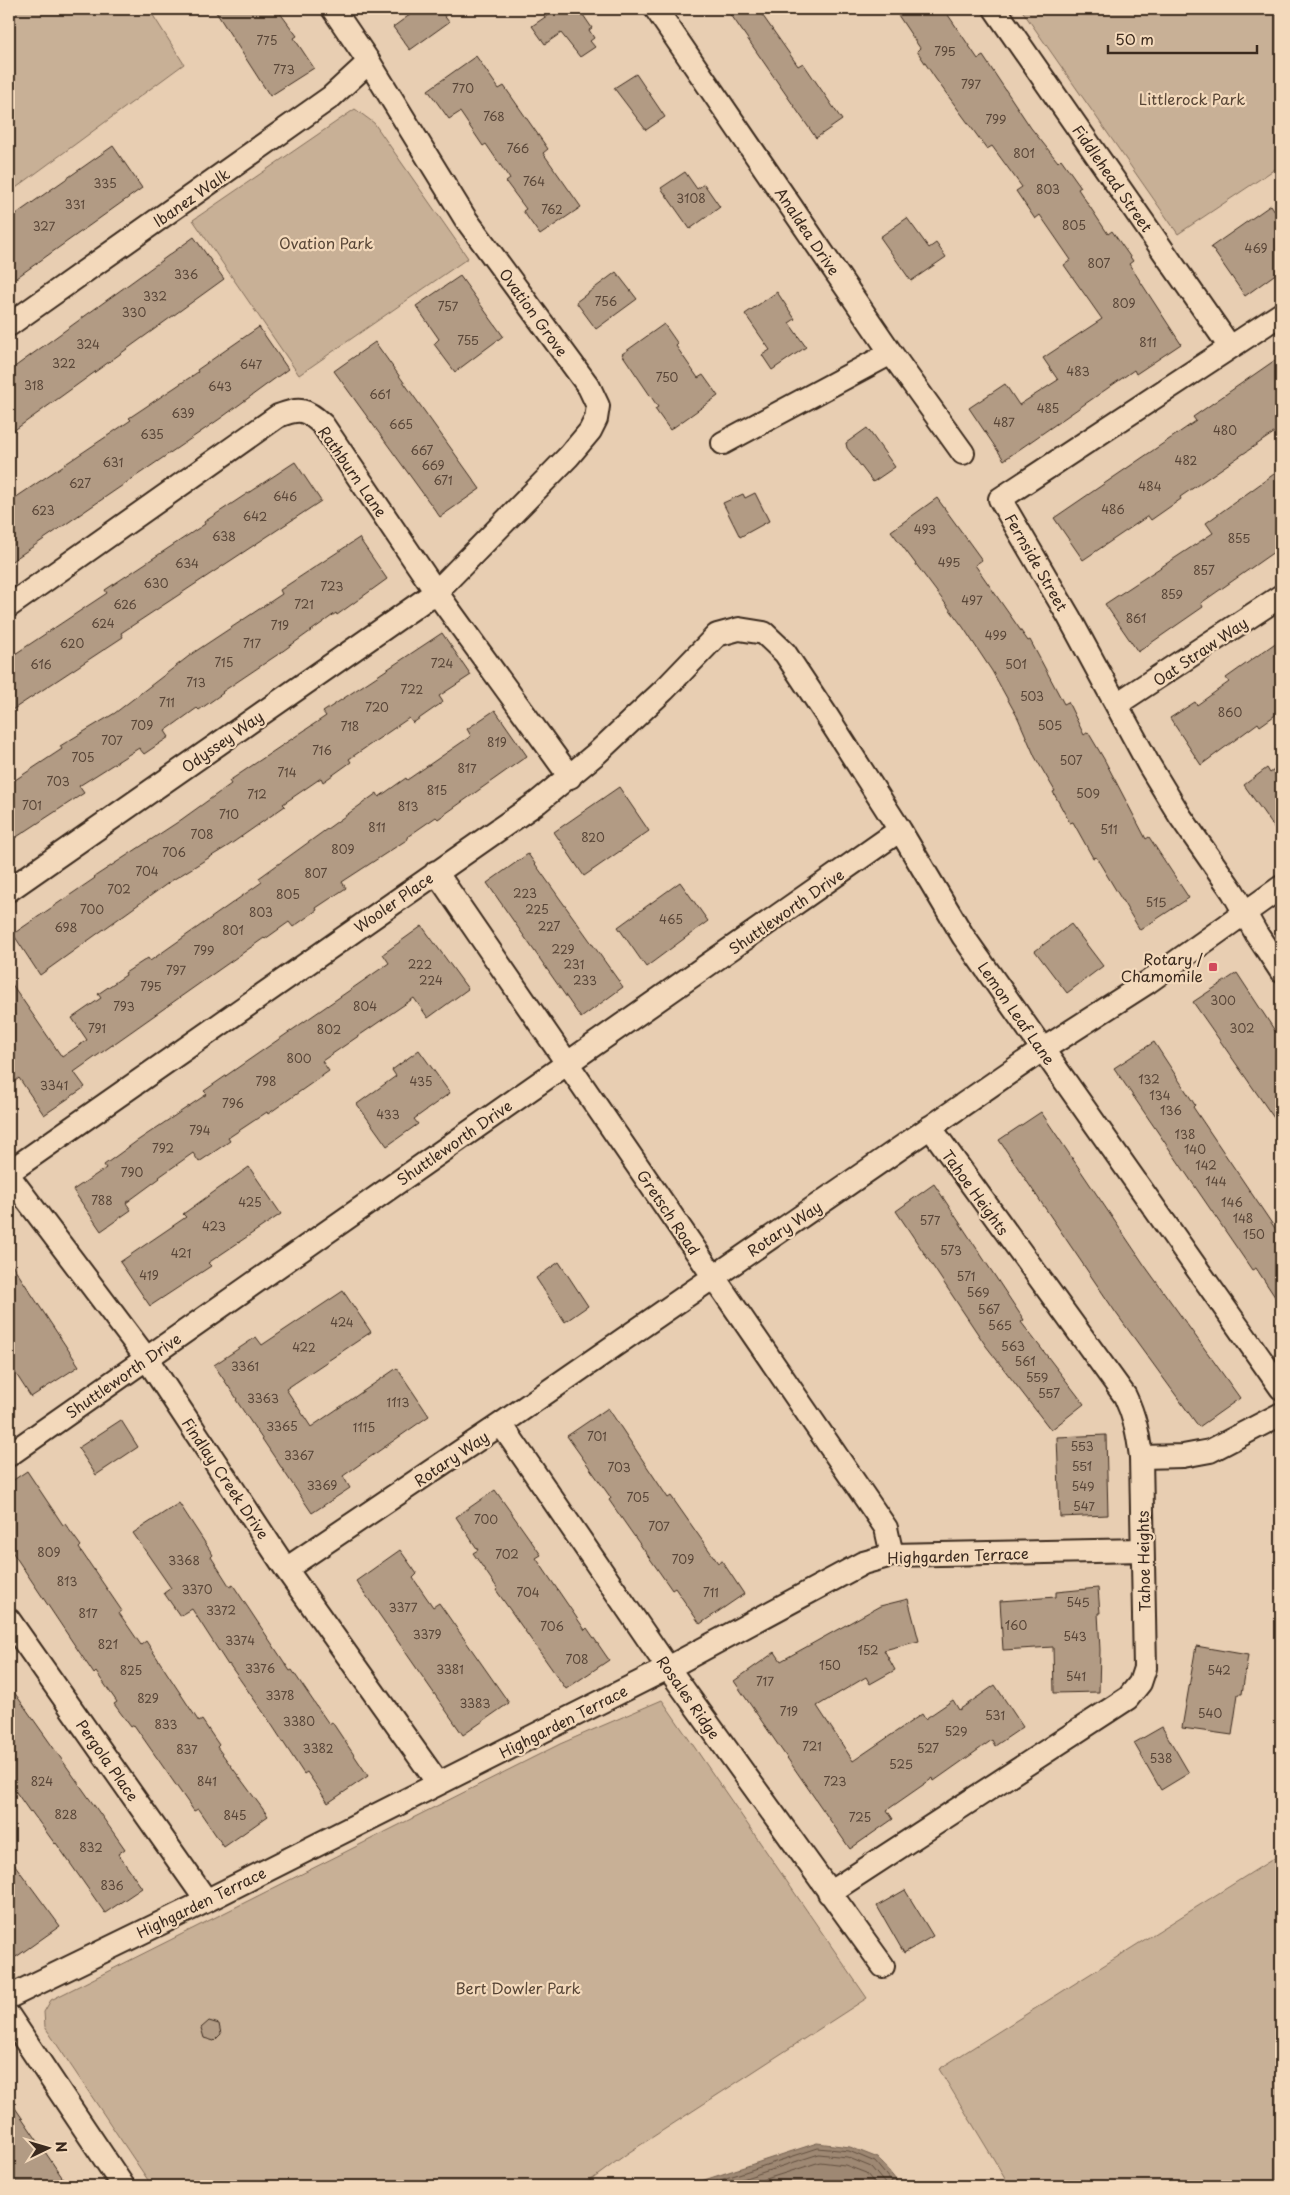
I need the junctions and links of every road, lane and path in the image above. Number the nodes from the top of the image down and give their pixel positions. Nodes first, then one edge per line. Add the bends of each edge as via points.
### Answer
1 (333, 9) edge
2 (656, 9) edge
3 (995, 9) edge
4 (369, 62) junction
5 (1281, 314) edge
6 (9, 325) edge
7 (1230, 347) junction
8 (891, 353) junction
9 (723, 443) dead end
10 (963, 453) dead end
11 (436, 592) junction
12 (1281, 596) edge
13 (9, 606) edge
14 (764, 632) joint
15 (1117, 704) junction
16 (570, 777) junction
17 (900, 830) junction
18 (436, 872) junction
19 (1281, 887) edge
20 (9, 890) edge
21 (1245, 913) junction
22 (1281, 971) edge
23 (1042, 1050) junction
24 (568, 1062) junction
25 (930, 1127) junction
26 (9, 1172) edge
27 (9, 1176) edge
28 (713, 1277) junction
29 (146, 1359) junction
30 (1281, 1388) edge
31 (1281, 1414) edge
32 (501, 1424) junction
33 (9, 1455) edge
34 (1140, 1457) junction
35 (1142, 1550) junction
36 (892, 1555) junction
37 (286, 1569) junction
38 (9, 1620) edge
39 (668, 1668) junction
40 (438, 1783) junction
41 (829, 1893) junction
42 (206, 1900) junction
43 (882, 1966) dead end
44 (9, 1997) edge
45 (9, 2016) edge
46 (123, 2186) edge

1 - 4 street, Ovation Grove
2 - 8 street, Analdea Drive
3 - 7 street, Fiddlehead Street
4 - 6 street, Ibanez Walk via 331,97
4 - 11 street, Ovation Grove via 465,218 589,387 598,406 590,431 569,456
5 - 7 street, Fernside Street
7 - 15 street, Fernside Street via 1000,499
8 - 9 street
8 - 10 street, Analdea Drive
11 - 13 street, Rathburn Lane via 323,425 309,412 296,409 278,416
11 - 16 street, Rathburn Lane
11 - 20 street, Odyssey Way
12 - 15 street, Oat Straw Way
14 - 16 street, Wooler Place via 739,629 717,636
14 - 17 street, Lemon Leaf Lane via 785,653
15 - 21 street, Fernside Street via 1180,816
16 - 18 street, Wooler Place
17 - 23 street, Lemon Leaf Lane via 963,936
17 - 24 street, Shuttleworth Drive
18 - 24 street, Gretsch Road
18 - 26 street, Wooler Place
19 - 21 street, Rotary Way
21 - 22 street, Fernside Street
21 - 23 street, Rotary Way via 1148,982
23 - 25 street, Rotary Way
23 - 30 street, Lemon Leaf Lane
24 - 28 street, Gretsch Road
24 - 29 street, Shuttleworth Drive
25 - 28 street, Rotary Way
25 - 34 street, Tahoe Heights via 1125,1396 1138,1427
27 - 29 street, Findlay Creek Drive
28 - 32 street, Rotary Way
28 - 36 street, Gretsch Road via 886,1528
29 - 33 street, Shuttleworth Drive
29 - 37 street, Findlay Creek Drive
31 - 34 street via 1210,1451 1183,1456
32 - 37 street, Rotary Way
32 - 39 street, Rosales Ridge
34 - 35 street, Tahoe Heights
35 - 36 street, Highgarden Terrace
35 - 41 street, Tahoe Heights via 1145,1668 1140,1683 1128,1698
36 - 39 street, Highgarden Terrace via 863,1563
37 - 40 street, Findlay Creek Drive
38 - 42 street, Pergola Place
39 - 40 street, Highgarden Terrace
39 - 41 street, Rosales Ridge
40 - 42 street, Highgarden Terrace
41 - 43 street, Rosales Ridge
42 - 44 street, Highgarden Terrace
45 - 46 street

